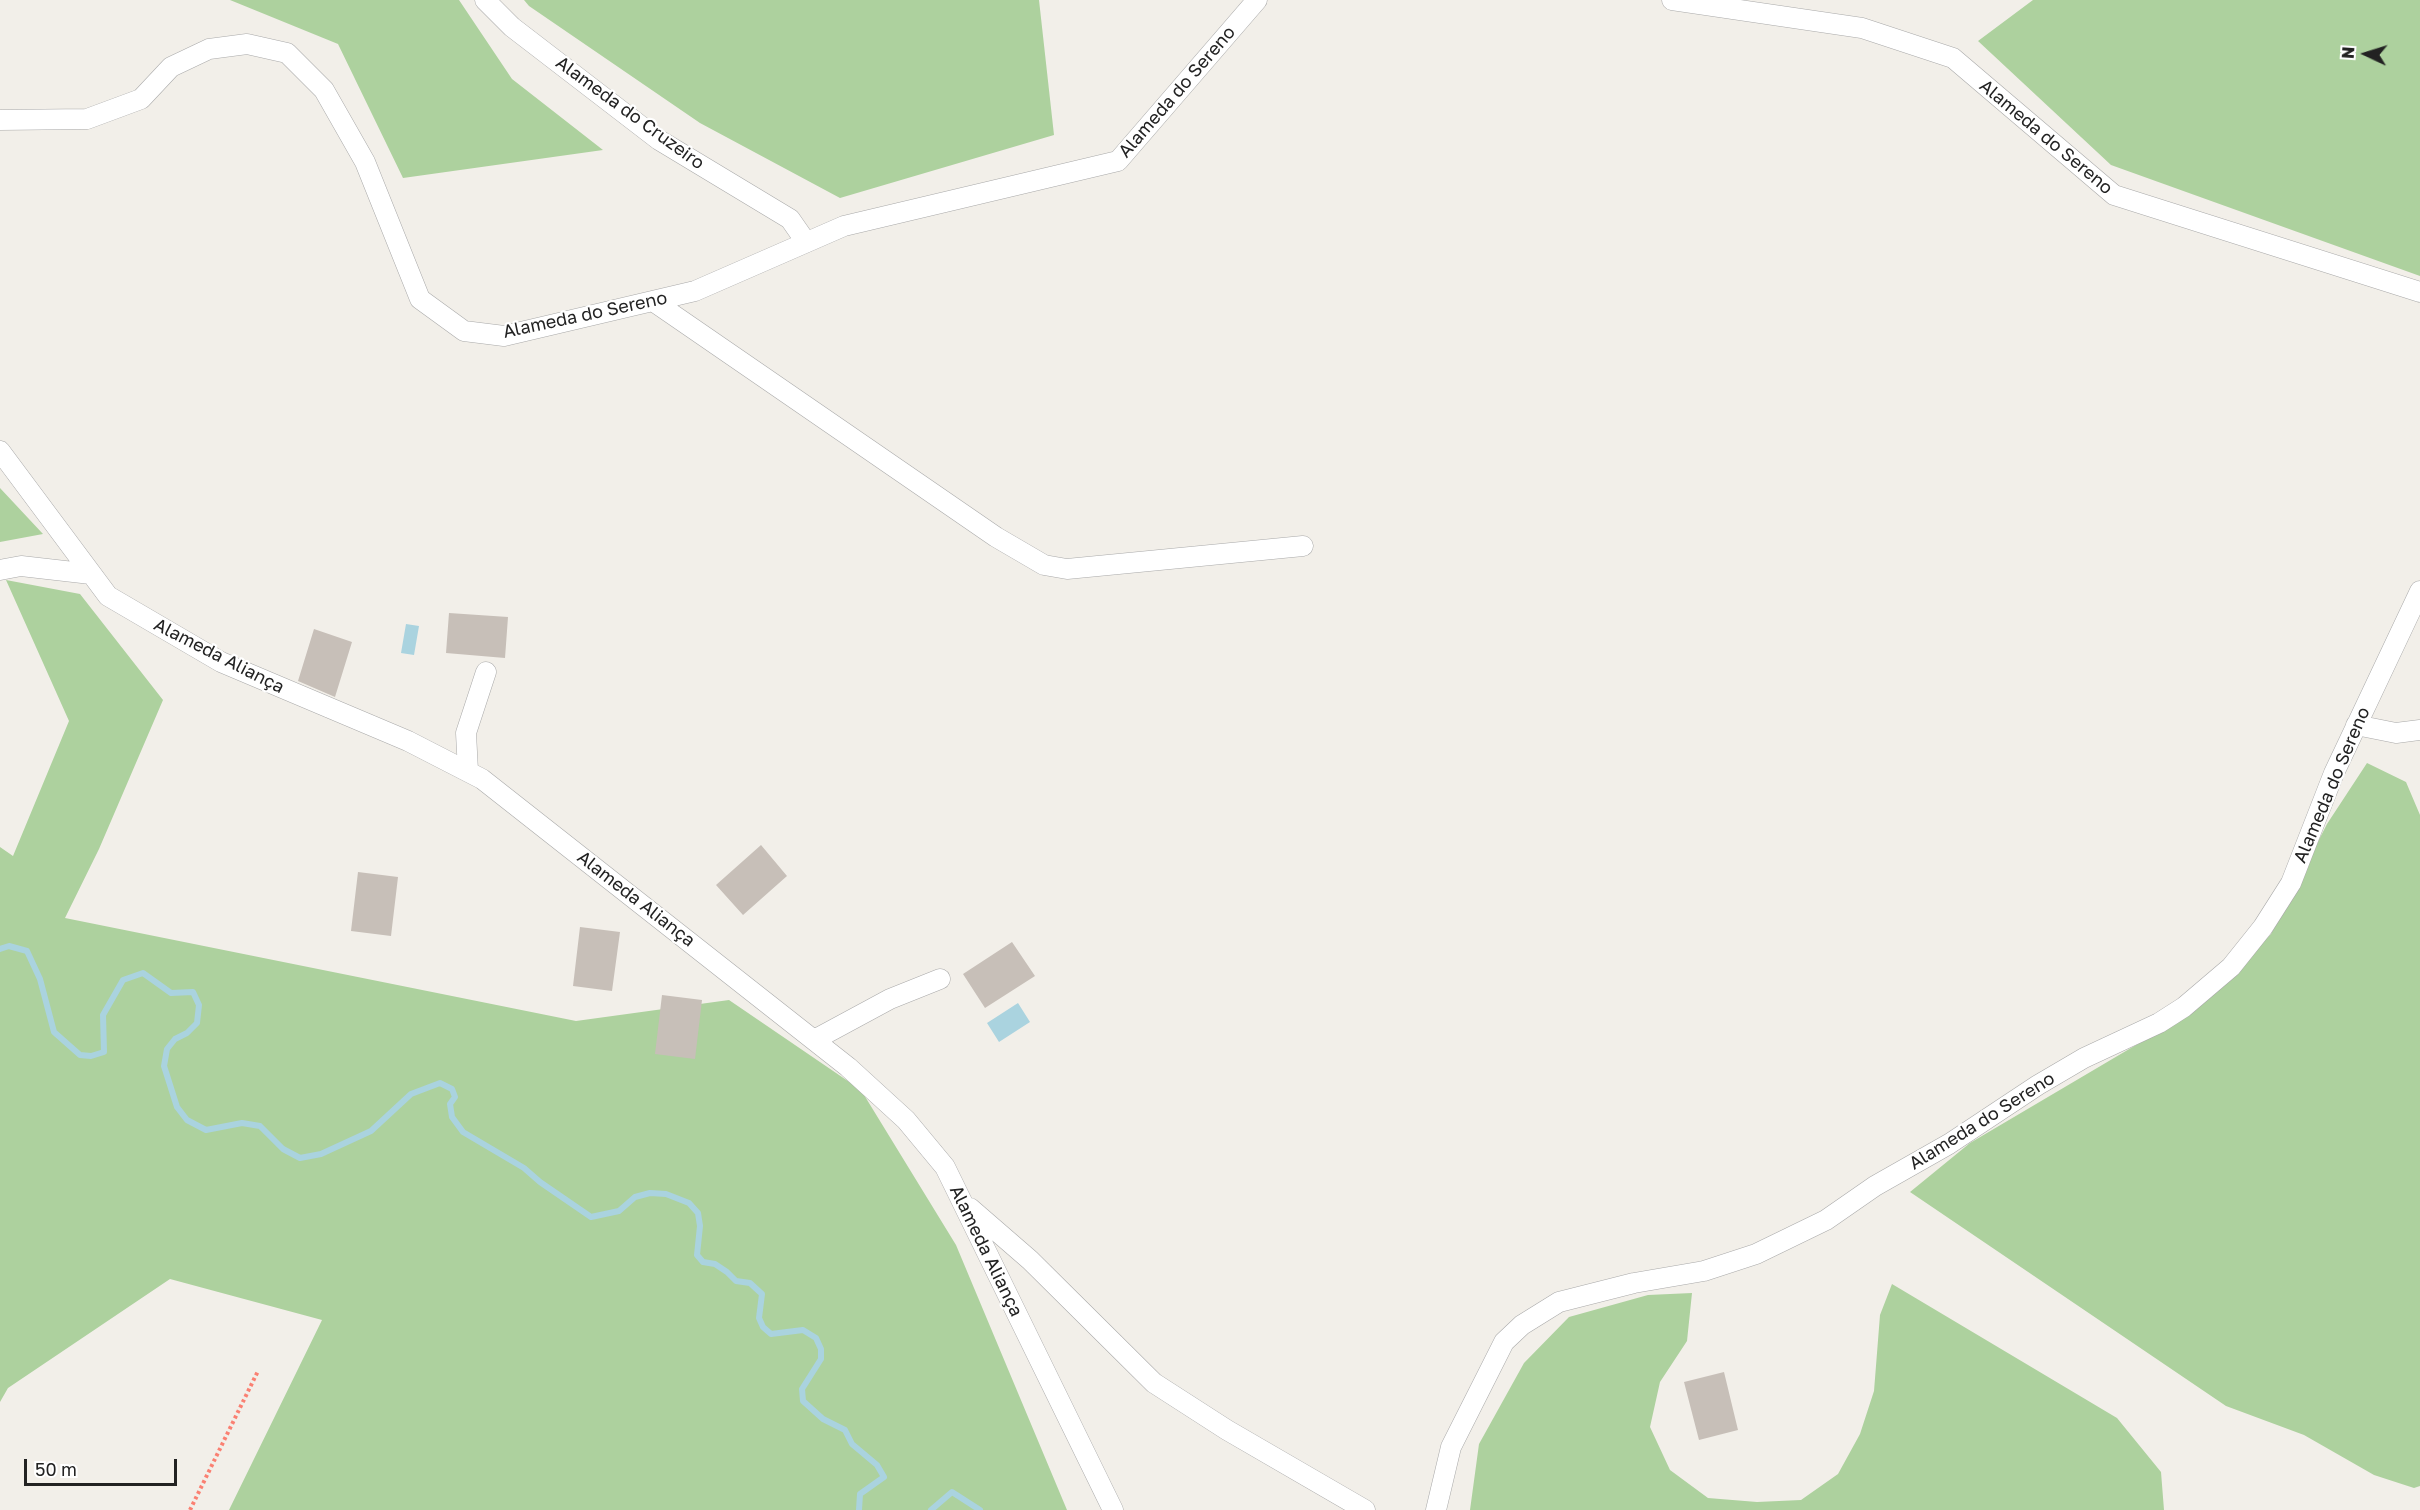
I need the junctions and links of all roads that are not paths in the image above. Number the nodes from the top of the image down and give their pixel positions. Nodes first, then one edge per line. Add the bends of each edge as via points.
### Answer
1 (485, 0) edge
2 (1257, 0) edge
3 (1672, 0) edge
4 (0, 120) edge
5 (806, 242) junction
6 (2420, 292) edge
7 (653, 301) junction
8 (0, 451) edge
9 (1303, 546) dead end
10 (0, 570) edge
11 (91, 574) junction
12 (2420, 591) edge
13 (486, 672) dead end
14 (2356, 725) junction
15 (2420, 730) edge
16 (468, 771) junction
17 (940, 979) dead end
18 (814, 1040) junction
19 (963, 1203) junction
20 (1113, 1510) edge
21 (1365, 1510) edge
22 (1436, 1510) edge

1 - 5 street, Alameda do Cruzeiro via 512,27 659,140 790,219
2 - 5 street, Alameda do Sereno via 1118,161 844,226
3 - 6 street, Alameda do Sereno via 1862,28 1953,58 2114,195
4 - 7 street, Alameda do Sereno via 87,119 141,99 171,67 209,49 247,44 287,53 324,90 365,162 420,298 464,331 504,336
5 - 7 street, Alameda do Sereno via 695,291
7 - 9 street via 996,537 1044,565 1067,569
8 - 11 street, Alameda Aliança
10 - 11 street via 21,566
11 - 16 street, Alameda Aliança via 108,596 192,646
12 - 14 street, Alameda do Sereno
13 - 16 street via 466,733
14 - 15 street via 2396,733
14 - 22 street, Alameda do Sereno via 2291,883 2231,967 2159,1023 2084,1058 1795,1236 1704,1271 1559,1302 1522,1325 1504,1342 1451,1447
16 - 18 street, Alameda Aliança
17 - 18 street via 890,999
18 - 19 street, Alameda Aliança via 928,1144
19 - 20 street, Alameda Aliança
19 - 21 street via 1030,1260 1154,1383

